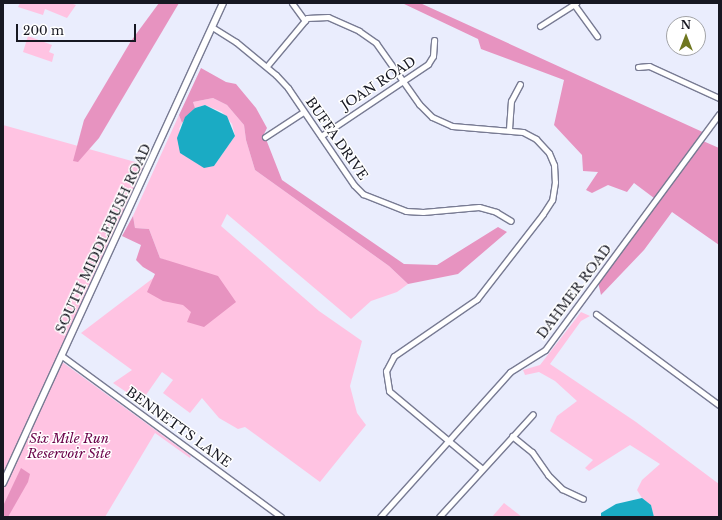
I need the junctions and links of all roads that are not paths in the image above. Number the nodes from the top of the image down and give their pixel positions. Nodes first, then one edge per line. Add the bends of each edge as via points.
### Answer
1 (223, 3) edge
2 (292, 3) edge
3 (575, 3) edge
4 (305, 21) junction
5 (540, 26) dead end
6 (212, 27) junction
7 (597, 36) dead end
8 (434, 40) dead end
9 (267, 66) junction
10 (638, 67) dead end
11 (404, 82) junction
12 (520, 84) dead end
13 (719, 98) edge
14 (303, 112) junction
15 (719, 114) edge
16 (509, 129) junction
17 (321, 136) junction
18 (265, 137) dead end
19 (511, 221) dead end
20 (596, 314) dead end
21 (62, 356) junction
22 (719, 404) edge
23 (533, 414) dead end
24 (512, 436) junction
25 (448, 439) junction
26 (481, 468) junction
27 (3, 483) edge
28 (583, 499) dead end
29 (281, 517) edge
30 (380, 517) edge
31 (439, 517) edge

1 - 6 street, SOUTH MIDDLEBUSH ROAD
2 - 4 street
3 - 5 street
3 - 7 street
4 - 9 street
4 - 11 street via 322,15 359,31 381,48
6 - 9 street, BUFFA DRIVE
6 - 21 street, SOUTH MIDDLEBUSH ROAD
8 - 11 street, JOAN ROAD via 432,60
9 - 14 street, BUFFA DRIVE via 288,88
10 - 13 street via 649,66
11 - 16 street via 427,114 438,121 463,128
11 - 17 street, JOAN ROAD
12 - 16 street via 512,101
14 - 17 street, BUFFA DRIVE
14 - 18 street
15 - 25 street, DAHMER ROAD via 545,350 510,372
16 - 25 street via 531,136 549,153 554,165 555,182 550,205 477,300 398,353 386,371 389,392
17 - 19 street, BUFFA DRIVE via 354,186 375,199 416,212 479,207 496,212
20 - 22 street
21 - 27 street, SOUTH MIDDLEBUSH ROAD
21 - 29 street, BENNETTS LANE
23 - 24 street
24 - 26 street
24 - 28 street via 532,452 548,475 562,489
25 - 26 street
25 - 30 street, DAHMER ROAD
26 - 31 street

